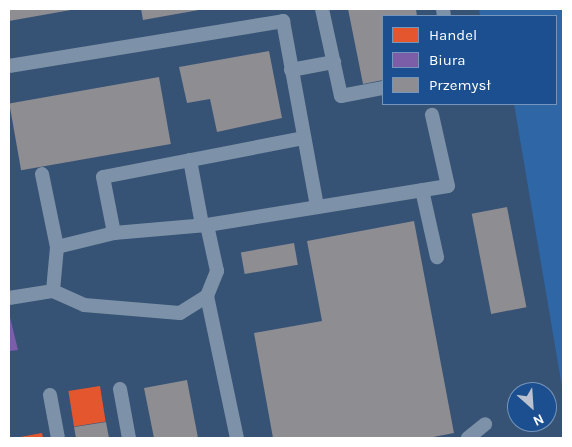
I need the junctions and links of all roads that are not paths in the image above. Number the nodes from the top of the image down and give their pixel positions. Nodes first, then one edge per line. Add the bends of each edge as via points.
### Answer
1 (322, 9) edge
2 (334, 62) junction
3 (9, 66) edge
4 (292, 70) junction
5 (382, 88) edge
6 (432, 114) dead end
7 (304, 138) junction
8 (190, 160) junction
9 (42, 174) dead end
10 (422, 190) junction
11 (317, 206) junction
12 (204, 225) junction
13 (114, 233) junction
14 (57, 247) junction
15 (437, 257) dead end
16 (54, 291) junction
17 (207, 296) junction
18 (9, 298) edge
19 (120, 389) dead end
20 (50, 395) dead end
21 (485, 424) dead end
22 (58, 438) edge
23 (129, 438) edge
24 (237, 438) edge
25 (468, 438) edge

1 - 2 lane
2 - 4 lane
2 - 5 lane via 341,96
3 - 4 lane via 283,20
4 - 7 lane
6 - 10 lane via 448,186
7 - 8 lane
7 - 11 lane
8 - 12 lane
8 - 13 lane via 103,177
9 - 14 lane
10 - 11 lane
10 - 15 lane
11 - 12 lane
12 - 13 lane
12 - 17 lane via 216,270
13 - 14 lane
14 - 16 lane
16 - 17 lane via 84,305 180,313
16 - 18 lane
17 - 24 lane
19 - 23 lane
20 - 22 lane
21 - 25 lane

